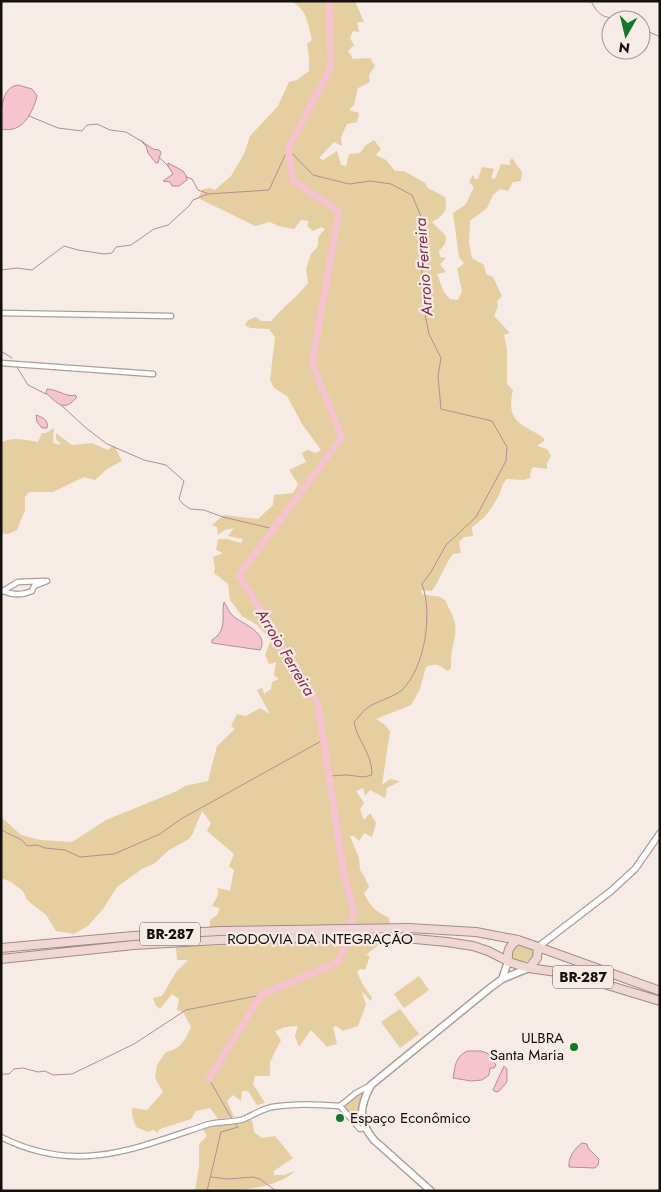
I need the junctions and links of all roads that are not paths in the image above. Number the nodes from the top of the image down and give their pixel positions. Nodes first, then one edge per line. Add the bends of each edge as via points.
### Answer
1 (1, 313) edge
2 (171, 316) dead end
3 (1, 363) edge
4 (153, 374) dead end
5 (2, 592) edge
6 (660, 833) edge
7 (339, 933) junction
8 (357, 933) junction
9 (518, 940) junction
10 (538, 947) junction
11 (1, 948) edge
12 (1, 959) edge
13 (508, 962) junction
14 (529, 968) junction
15 (502, 979) junction
16 (660, 991) edge
17 (660, 1001) edge
18 (370, 1085) junction
19 (340, 1106) junction
20 (364, 1128) junction
21 (1, 1137) edge
22 (432, 1191) edge

1 - 2 street
3 - 4 street
5 - 5 street via 27,593 47,581 18,582
6 - 10 street via 635,869
7 - 8 highway, RODOVIA DA INTEGRAÇÃO / BR-287
7 - 11 highway, RODOVIA DA INTEGRAÇÃO / BR-287 via 220,931
7 - 12 highway, RODOVIA DA INTEGRAÇÃO / BR-287 via 134,945
8 - 9 highway, RODOVIA DA INTEGRAÇÃO / BR-287 via 409,928 476,932
8 - 13 highway, RODOVIA DA INTEGRAÇÃO / BR-287 via 473,946
9 - 10 highway, RODOVIA DA INTEGRAÇÃO / BR-287
9 - 13 highway via 507,952
10 - 14 highway via 537,958
10 - 16 highway, RODOVIA DA INTEGRAÇÃO / BR-287
13 - 14 highway, RODOVIA DA INTEGRAÇÃO / BR-287
13 - 15 main road
14 - 15 main road
14 - 17 highway, RODOVIA DA INTEGRAÇÃO / BR-287 via 571,974
15 - 18 main road
18 - 19 street
18 - 20 main road via 363,1102
19 - 20 street via 360,1130
19 - 21 street via 302,1104 270,1107 244,1118 210,1124 142,1147 103,1156 34,1151
20 - 22 main road

